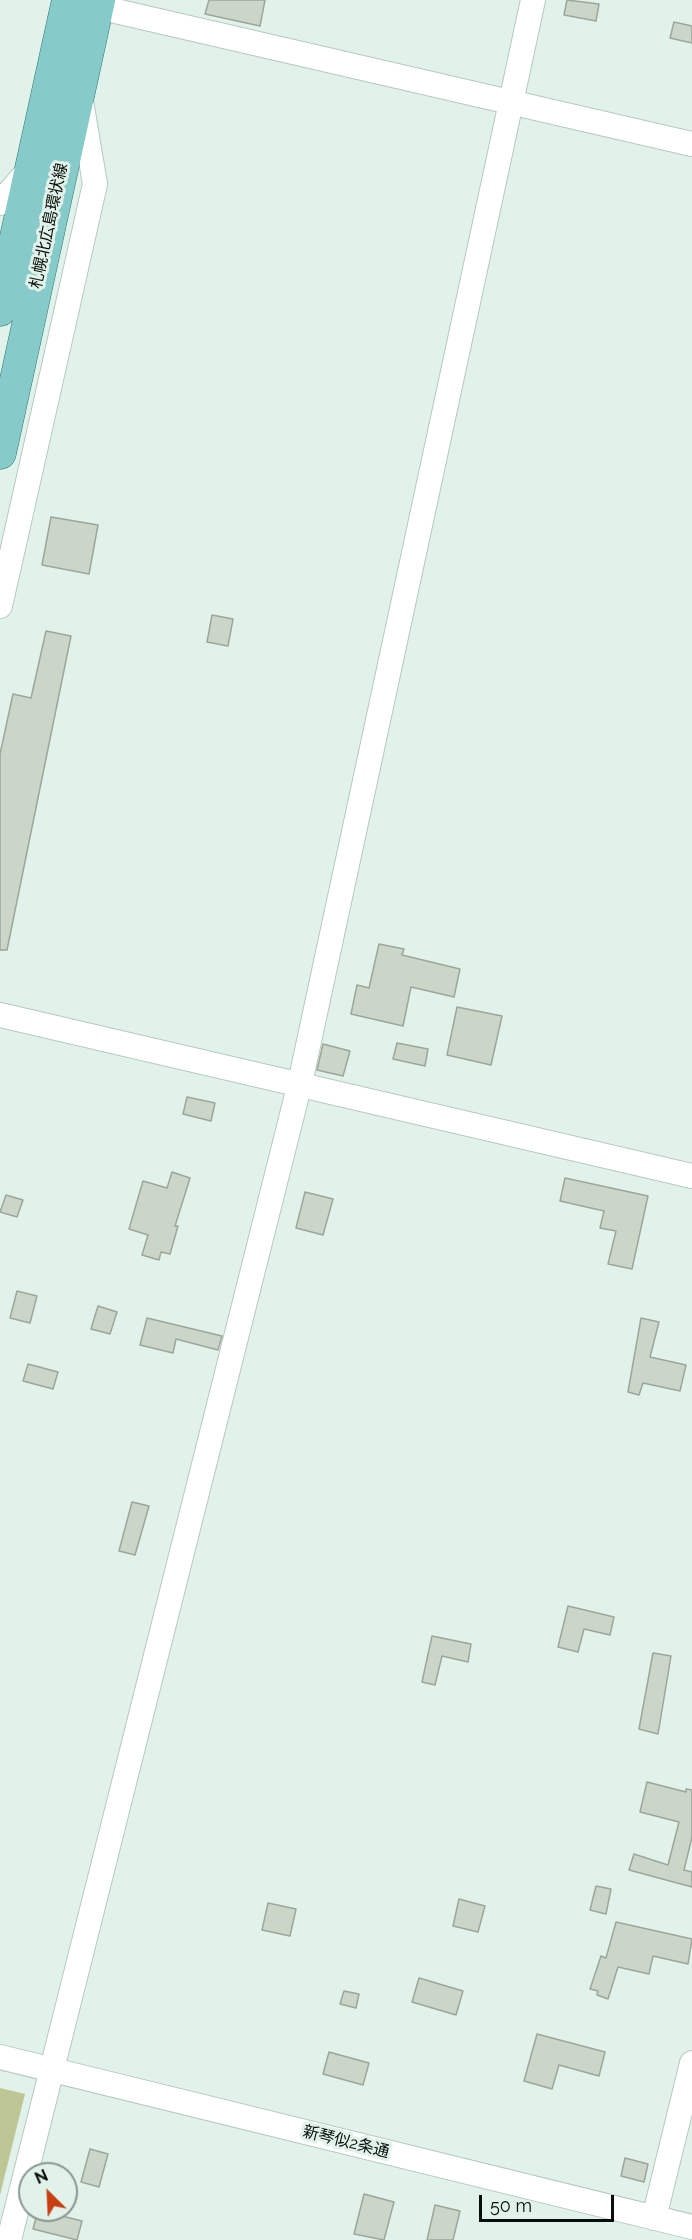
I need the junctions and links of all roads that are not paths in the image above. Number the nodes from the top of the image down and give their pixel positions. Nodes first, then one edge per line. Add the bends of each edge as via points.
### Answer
1 (533, 0) edge
2 (79, 1) edge
3 (79, 90) junction
4 (511, 103) junction
5 (692, 144) edge
6 (31, 168) junction
7 (0, 203) edge
8 (0, 310) edge
9 (0, 453) edge
10 (0, 606) edge
11 (0, 1015) edge
12 (300, 1083) junction
13 (692, 1176) edge
14 (0, 2057) edge
15 (692, 2062) edge
16 (51, 2070) junction
17 (654, 2218) junction
18 (692, 2227) edge
19 (9, 2240) edge

1 - 4 street
2 - 3 main road, 札幌北広島環状線
2 - 4 street
2 - 6 main road, 札幌北広島環状線
3 - 9 main road, 札幌北広島環状線
3 - 10 street via 95,184
4 - 5 street
4 - 12 street
6 - 7 street
6 - 8 main road, 札幌北広島環状線
11 - 12 street
12 - 13 street
12 - 16 street
14 - 16 street, 新琴似2条通
15 - 17 street
16 - 17 street, 新琴似2条通
16 - 19 street
17 - 18 street, 新琴似2条通

